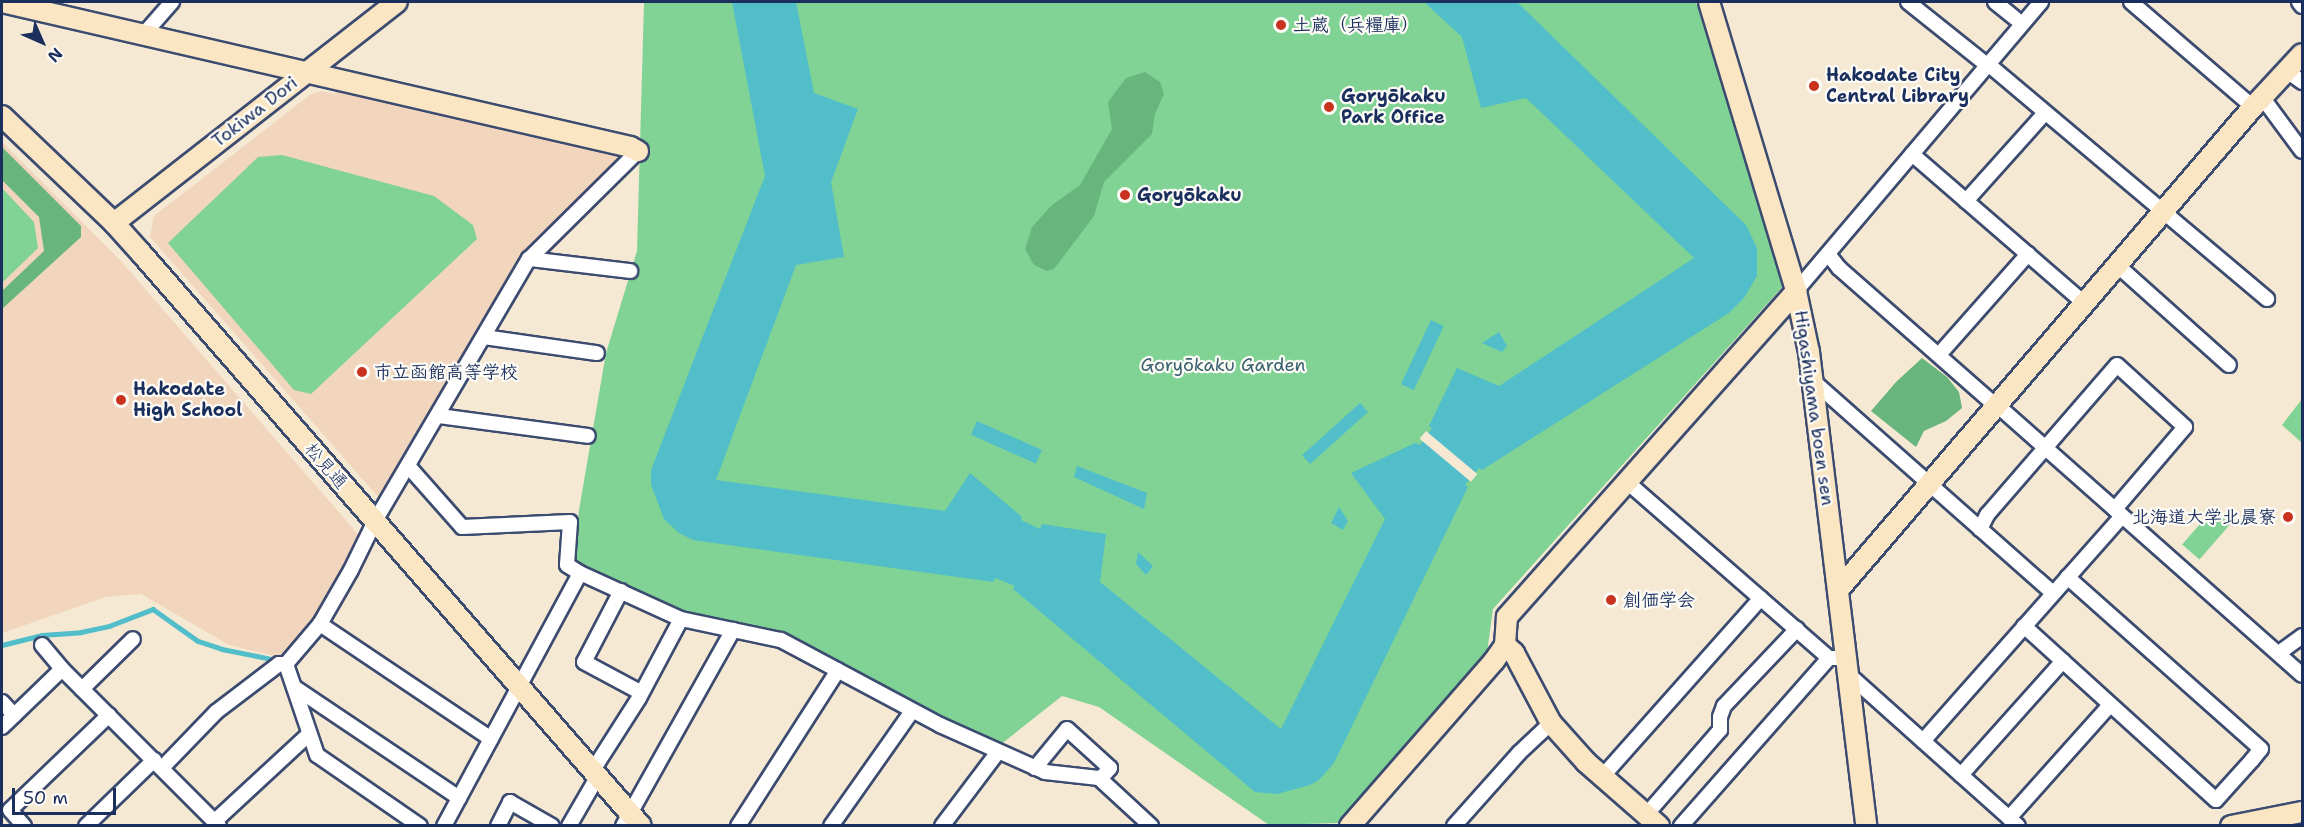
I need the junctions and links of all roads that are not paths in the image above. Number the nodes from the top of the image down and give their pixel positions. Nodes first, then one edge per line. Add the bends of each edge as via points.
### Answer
1 (2, 2) edge
2 (172, 2) edge
3 (397, 2) edge
4 (1709, 2) edge
5 (1908, 2) edge
6 (1995, 2) edge
7 (2041, 2) edge
8 (2131, 2) edge
9 (2299, 2) edge
10 (26, 4) edge
11 (2302, 6) edge
12 (2015, 18) dead end
13 (143, 35) junction
14 (2302, 54) edge
15 (1987, 65) junction
16 (305, 73) junction
17 (2295, 76) edge
18 (2258, 102) junction
19 (2045, 112) junction
20 (2, 116) edge
21 (638, 151) joint
22 (2302, 151) edge
23 (1912, 154) junction
24 (1966, 201) junction
25 (2162, 213) junction
26 (114, 223) junction
27 (1828, 254) junction
28 (2028, 254) junction
29 (529, 259) junction
30 (2117, 265) junction
31 (630, 271) dead end
32 (1796, 291) junction
33 (2267, 299) dead end
34 (2084, 303) junction
35 (484, 337) junction
36 (1944, 349) dead end
37 (597, 353) dead end
38 (2229, 365) dead end
39 (1812, 380) junction
40 (1996, 406) junction
41 (439, 416) junction
42 (588, 436) dead end
43 (2045, 448) junction
44 (409, 467) junction
45 (1626, 482) junction
46 (1929, 484) junction
47 (2118, 512) junction
48 (375, 521) junction
49 (1980, 529) junction
50 (580, 573) junction
51 (2067, 577) junction
52 (1839, 589) junction
53 (621, 591) junction
54 (2053, 593) junction
55 (1761, 598) junction
56 (681, 619) junction
57 (320, 624) junction
58 (2024, 626) junction
59 (1797, 629) junction
60 (733, 630) junction
61 (2302, 636) edge
62 (133, 639) dead end
63 (42, 645) dead end
64 (1505, 645) junction
65 (2279, 653) junction
66 (2063, 661) junction
67 (286, 663) junction
68 (1841, 663) junction
69 (63, 669) junction
70 (838, 670) junction
71 (2302, 675) edge
72 (519, 686) junction
73 (294, 687) junction
74 (82, 689) junction
75 (640, 692) junction
76 (2, 702) edge
77 (2110, 705) junction
78 (912, 711) junction
79 (14, 715) junction
80 (109, 715) junction
81 (1551, 723) junction
82 (2, 727) edge
83 (309, 734) junction
84 (491, 739) junction
85 (1923, 741) junction
86 (998, 752) junction
87 (158, 764) junction
88 (1035, 768) junction
89 (595, 773) junction
90 (1961, 776) junction
91 (1602, 777) junction
92 (1100, 779) junction
93 (459, 798) junction
94 (2302, 812) edge
95 (1652, 820) edge
96 (631, 821) edge
97 (1142, 822) edge
98 (2013, 822) edge
99 (217, 823) edge
100 (24, 825) edge
101 (86, 825) edge
102 (420, 825) edge
103 (444, 825) edge
104 (498, 825) edge
105 (552, 825) edge
106 (569, 825) edge
107 (738, 825) edge
108 (831, 825) edge
109 (942, 825) edge
110 (1350, 825) edge
111 (1454, 825) edge
112 (1681, 825) edge
113 (1866, 825) edge
114 (2231, 825) edge

1 - 10 street
2 - 13 street
3 - 16 street, Tokiwa Dori
4 - 32 street, Higashiyama boen sen
5 - 15 street
6 - 12 street
7 - 15 street
8 - 18 street
9 - 11 street
10 - 13 street
13 - 16 street
14 - 17 street
15 - 19 street
15 - 23 street
16 - 21 street
16 - 26 street, Tokiwa Dori
17 - 18 street
18 - 22 street
18 - 25 street
19 - 24 street
19 - 25 street
20 - 26 street, 松見通
21 - 29 street
23 - 24 street
23 - 27 street
24 - 28 street
25 - 30 street
25 - 33 street
26 - 48 street, 松見通
27 - 32 street
27 - 40 street
28 - 34 street
28 - 36 street
29 - 31 street
29 - 35 street
30 - 34 street
30 - 38 street
32 - 39 street, Higashiyama boen sen
32 - 45 street
34 - 40 street
35 - 37 street
35 - 41 street
39 - 46 street
39 - 52 street, Higashiyama boen sen
40 - 43 street
40 - 46 street
41 - 42 street
41 - 44 street
43 - 47 street
43 - 47 street via 2116,365 2186,427
43 - 49 street via 1987,515
44 - 48 street
44 - 50 street via 462,527 570,522 567,565
45 - 55 street
45 - 64 street via 1507,617
46 - 49 street
46 - 52 street
47 - 51 street
47 - 65 street
48 - 57 street
48 - 72 street, 松見通
49 - 54 street
50 - 53 street
50 - 72 street
51 - 54 street
51 - 77 street via 2261,749 2216,800
52 - 68 street, Higashiyama boen sen
53 - 56 street
53 - 75 street via 584,662
54 - 58 street
55 - 59 street
55 - 91 street
56 - 60 street
56 - 75 street
57 - 67 street
57 - 84 street
58 - 66 street
58 - 85 street
59 - 68 street
59 - 95 street via 1724,706 1720,730
60 - 70 street via 781,640
60 - 96 street
61 - 65 street
62 - 74 street
63 - 69 street
64 - 81 street via 1514,653
64 - 110 street
65 - 71 street
66 - 77 street
66 - 90 street
67 - 73 street
67 - 87 street via 279,664 216,712
68 - 85 street
68 - 112 street
68 - 113 street, Higashiyama boen sen
69 - 74 street
69 - 79 street
70 - 78 street
70 - 107 street
72 - 84 street
72 - 89 street, 松見通
73 - 83 street
73 - 93 street
74 - 80 street
75 - 89 street
76 - 79 street
77 - 98 street
78 - 86 street
78 - 108 street
79 - 82 street
80 - 87 street
80 - 100 street via 10,810
81 - 91 street
81 - 111 street
83 - 99 street
83 - 102 street via 317,755
84 - 93 street
85 - 90 street
86 - 88 street
86 - 109 street
87 - 99 street
87 - 101 street
88 - 92 street via 1060,776
88 - 92 street via 1067,729 1110,768
89 - 96 street, 松見通
89 - 106 street
90 - 98 street
91 - 95 street
92 - 97 street
93 - 103 street
94 - 114 street
104 - 105 street via 510,802

